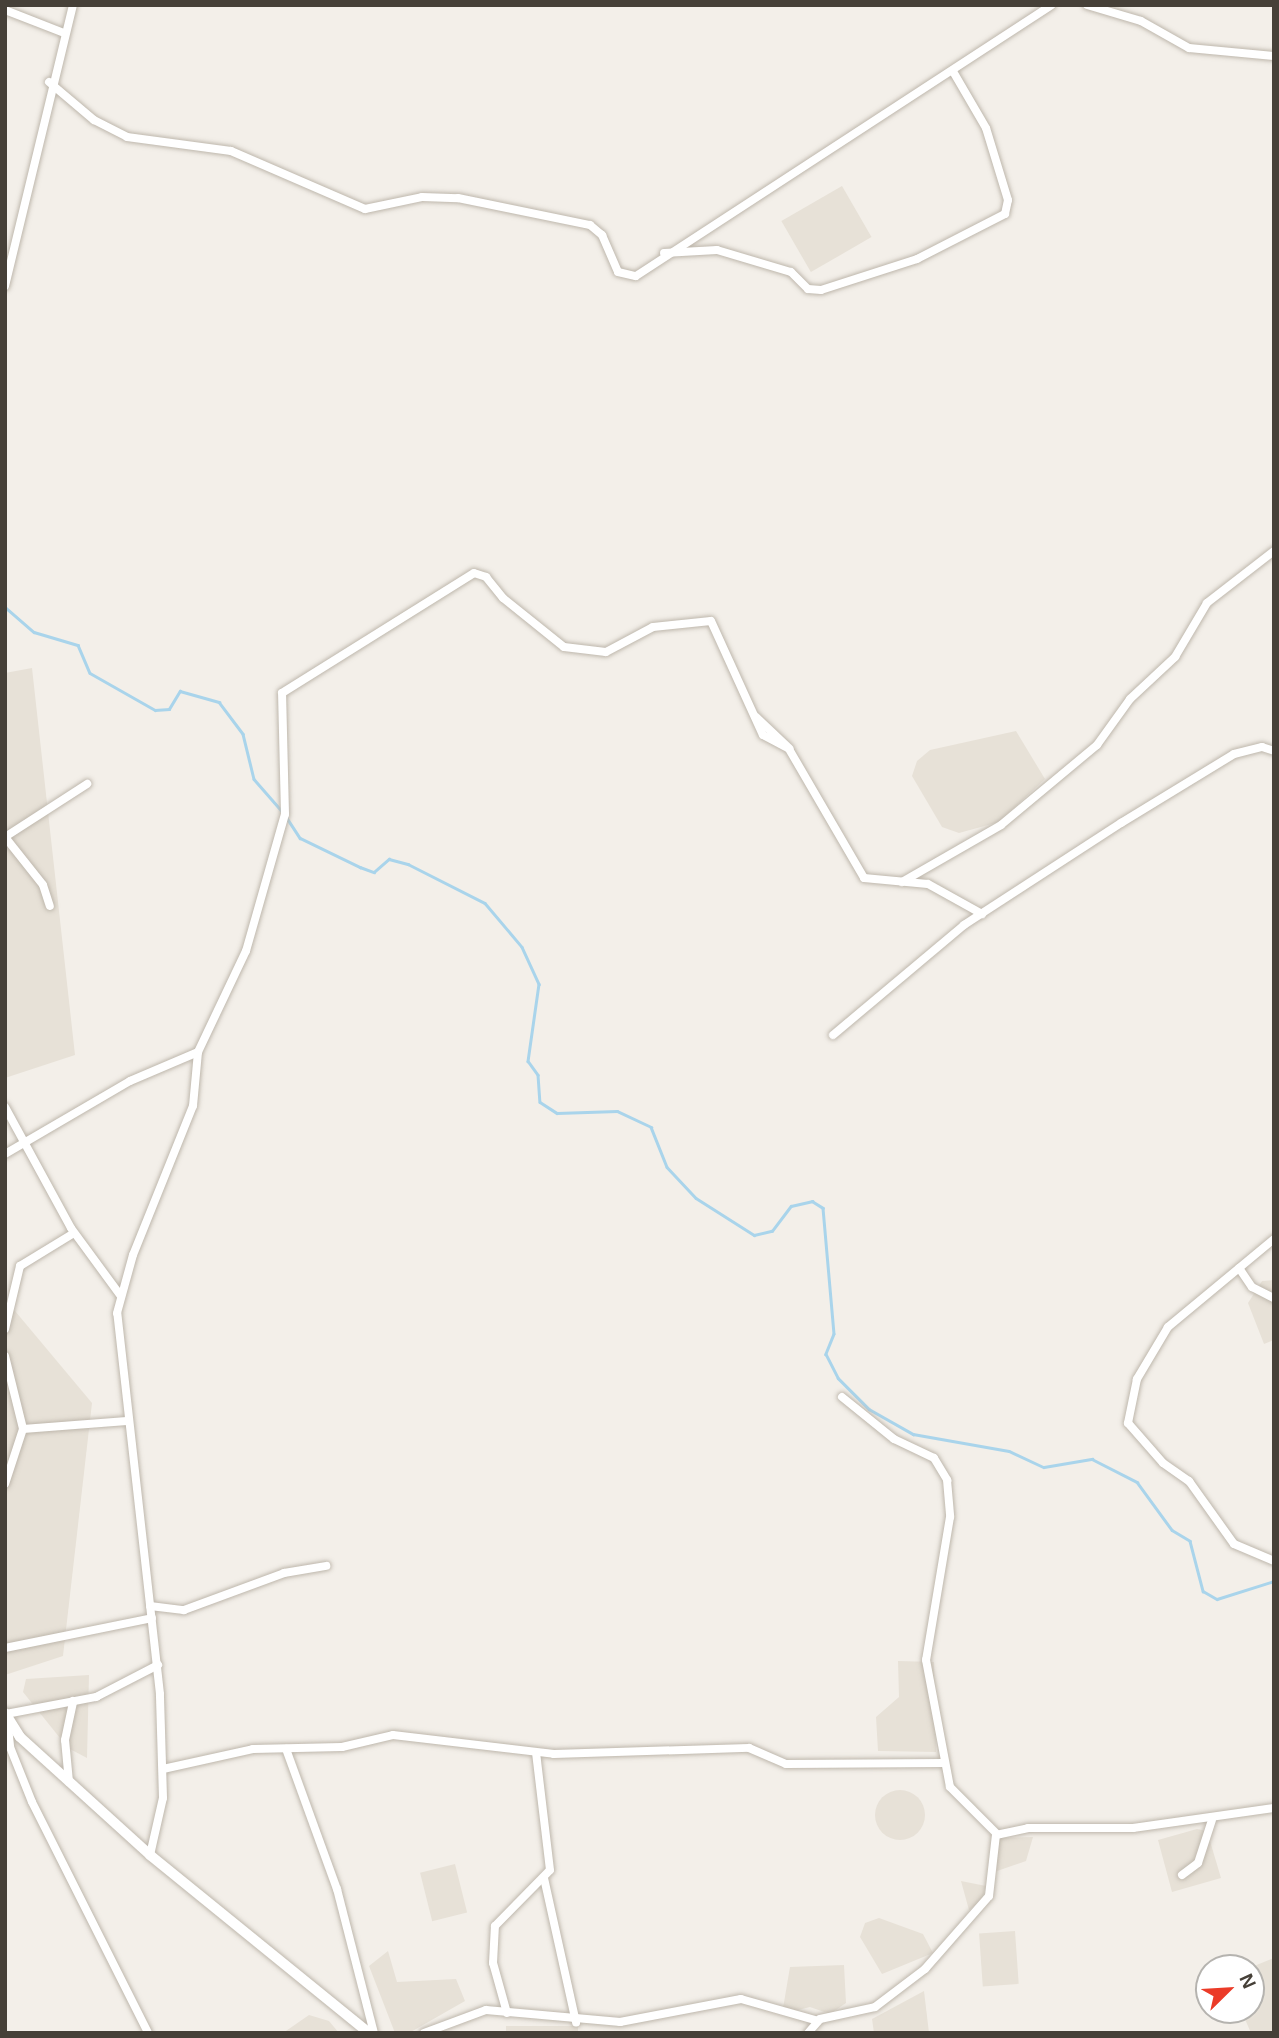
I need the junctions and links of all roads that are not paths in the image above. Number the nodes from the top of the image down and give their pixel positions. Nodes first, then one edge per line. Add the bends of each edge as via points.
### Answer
1 (73, 5) edge
2 (1051, 5) edge
3 (1087, 5) edge
4 (5, 10) edge
5 (64, 33) junction
6 (1274, 56) edge
7 (954, 73) junction
8 (50, 82) junction
9 (664, 253) junction
10 (5, 286) edge
11 (1274, 551) edge
12 (1274, 751) edge
13 (87, 784) dead end
14 (6, 840) edge
15 (902, 882) junction
16 (50, 906) dead end
17 (982, 914) junction
18 (833, 1035) dead end
19 (198, 1052) junction
20 (5, 1107) edge
21 (24, 1143) junction
22 (5, 1154) edge
23 (74, 1233) junction
24 (1274, 1239) edge
25 (1239, 1268) junction
26 (120, 1295) junction
27 (1274, 1298) edge
28 (5, 1329) edge
29 (5, 1356) edge
30 (842, 1397) dead end
31 (127, 1421) junction
32 (23, 1429) junction
33 (5, 1484) edge
34 (1274, 1561) edge
35 (326, 1566) dead end
36 (150, 1606) junction
37 (152, 1618) junction
38 (5, 1648) edge
39 (158, 1665) junction
40 (73, 1701) junction
41 (6, 1715) edge
42 (8, 1746) edge
43 (286, 1749) junction
44 (536, 1753) junction
45 (944, 1763) junction
46 (163, 1769) junction
47 (69, 1782) junction
48 (1274, 1808) edge
49 (1212, 1821) junction
50 (997, 1834) junction
51 (150, 1855) junction
52 (1182, 1875) dead end
53 (544, 1878) junction
54 (507, 2013) junction
55 (818, 2021) junction
56 (576, 2022) junction
57 (148, 2033) edge
58 (371, 2033) edge
59 (424, 2033) edge
60 (808, 2033) edge

1 - 5 street
2 - 7 street
3 - 6 street via 1141,20 1189,48
4 - 5 street
5 - 8 street
7 - 9 street
7 - 9 street via 988,132 1008,200 1005,214 917,259 821,290 808,289 791,272 717,250
8 - 9 street via 119,134 231,151 365,209 422,197 458,198 590,225 602,235 618,272 628,275 642,273
8 - 10 street via 38,167
11 - 15 street via 1207,603 1175,657 1130,699 1097,745 1001,825
12 - 17 street via 1262,747 1234,754
13 - 14 street
14 - 16 street via 43,885
15 - 17 street via 941,888
15 - 19 street via 864,878 789,749 765,738 706,618 653,627 606,652 551,641 481,574 439,591 414,616 282,693 285,814 246,951
17 - 18 street
19 - 21 street via 120,1086
19 - 26 street via 193,1106
20 - 21 street
21 - 22 street
21 - 23 street
23 - 26 street
23 - 28 street via 20,1266
24 - 25 street
25 - 27 street via 1252,1287
25 - 34 street via 1168,1327 1137,1379 1128,1423 1163,1464 1189,1481 1234,1544
26 - 31 street
29 - 32 street
30 - 45 street via 894,1439 934,1458 950,1490 926,1660
31 - 32 street
31 - 36 street via 139,1474 138,1530
32 - 33 street
35 - 36 street via 284,1573 184,1610
36 - 37 street
37 - 38 street
37 - 39 street
39 - 40 street via 96,1697
39 - 46 street
40 - 41 street
40 - 47 street via 65,1740
41 - 42 street
41 - 47 street
42 - 57 street
43 - 44 street via 342,1747 393,1735
43 - 46 street via 253,1749
43 - 58 street via 337,1889
44 - 45 street via 749,1748 786,1764
44 - 53 street via 550,1870
45 - 50 street via 950,1787
46 - 51 street
47 - 51 street
48 - 49 street
49 - 50 street
49 - 52 street via 1198,1863
50 - 55 street via 989,1896 925,1969 875,2007
51 - 58 street
53 - 54 street via 495,1926 493,1962
53 - 56 street
54 - 56 street
54 - 59 street via 470,2013
55 - 56 street via 741,2000 620,2022
55 - 60 street

